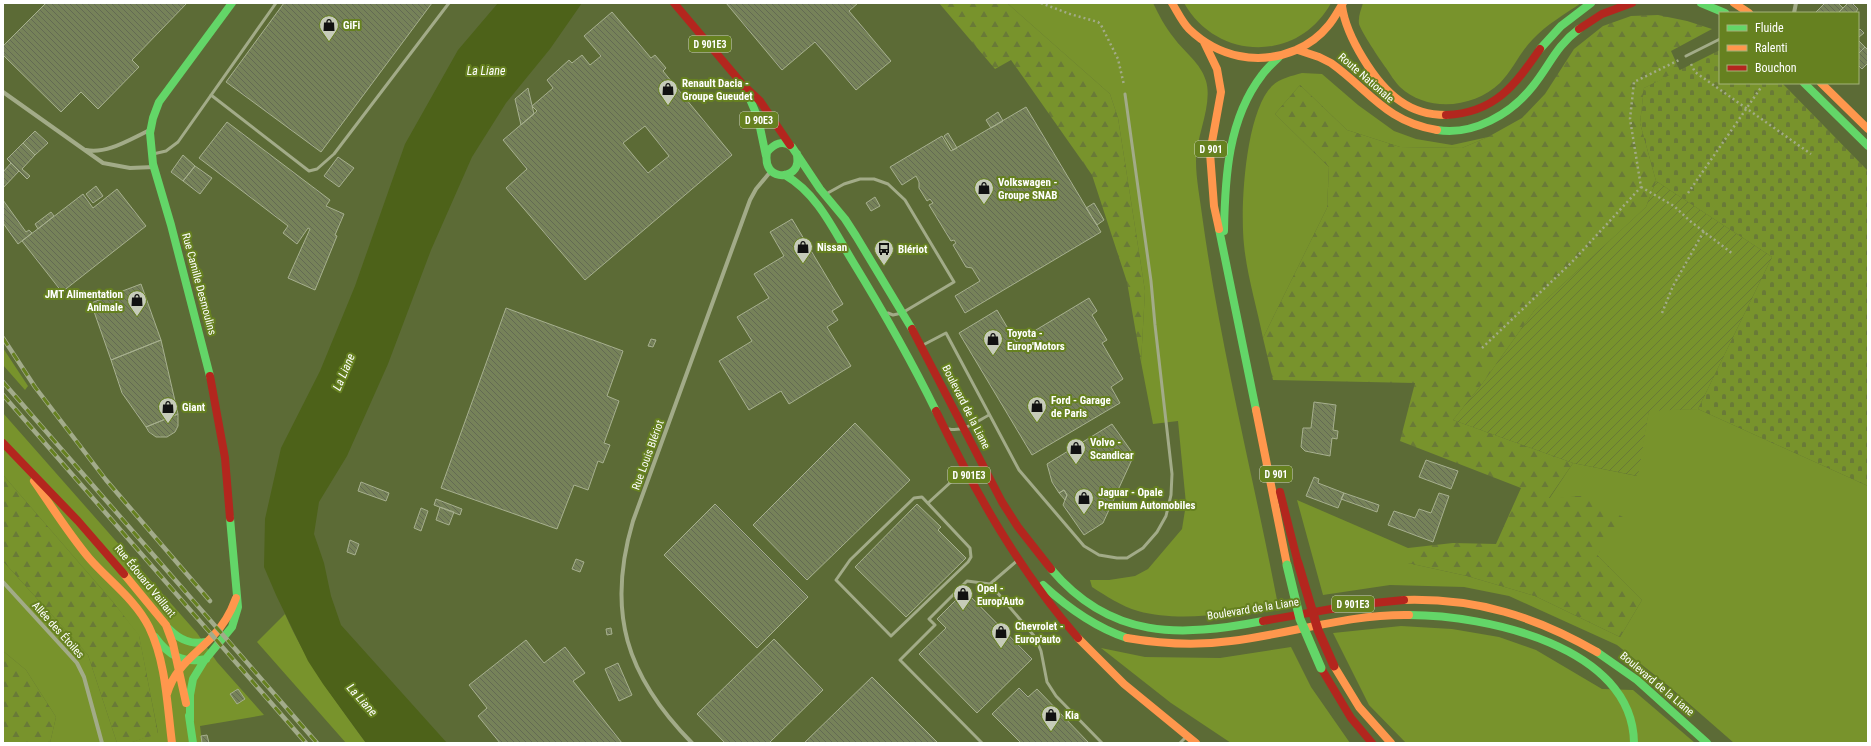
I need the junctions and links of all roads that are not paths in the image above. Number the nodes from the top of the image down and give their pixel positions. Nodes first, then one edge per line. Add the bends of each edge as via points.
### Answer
1 (232, 3) edge
2 (276, 3) edge
3 (449, 3) edge
4 (674, 3) edge
5 (1172, 3) edge
6 (1591, 3) edge
7 (1632, 3) edge
8 (1701, 3) edge
9 (1734, 3) edge
10 (1343, 4) edge
11 (1723, 12) edge
12 (1748, 12) edge
13 (1719, 40) edge
14 (1204, 42) junction
15 (1298, 50) junction
16 (1686, 56) road end
17 (1279, 57) junction
18 (1805, 84) edge
19 (1823, 84) edge
20 (744, 86) junction
21 (3, 92) edge
22 (1125, 94) road end
23 (211, 95) junction
24 (150, 130) junction
25 (1868, 130) edge
26 (790, 145) junction
27 (1868, 146) edge
28 (84, 149) junction
29 (151, 154) junction
30 (797, 154) junction
31 (766, 156) junction
32 (154, 167) junction
33 (771, 171) junction
34 (785, 175) junction
35 (824, 195) junction
36 (1226, 259) junction
37 (883, 311) junction
38 (902, 313) junction
39 (921, 346) junction
40 (1251, 386) junction
41 (989, 415) junction
42 (946, 428) junction
43 (964, 428) junction
44 (3, 443) edge
45 (22, 464) junction
46 (966, 468) junction
47 (928, 503) junction
48 (1021, 561) junction
49 (3, 582) edge
50 (990, 584) junction
51 (236, 598) junction
52 (166, 625) junction
53 (148, 626) junction
54 (208, 641) junction
55 (206, 659) junction
56 (180, 662) junction
57 (166, 698) junction
58 (190, 721) junction
59 (1187, 736) junction
60 (102, 743) edge
61 (172, 743) edge
62 (193, 743) edge
63 (692, 743) edge
64 (982, 743) edge
65 (1102, 743) edge
66 (1180, 743) edge
67 (1196, 743) edge
68 (1372, 743) edge
69 (1391, 743) edge
70 (1634, 743) edge
71 (1707, 743) edge

1 - 24 main road, Rue Camille Desmoulins via 159,102
2 - 23 lane
3 - 23 lane via 334,154 317,169 309,171
4 - 20 main road, D 901E3
5 - 14 main road via 1188,28
6 - 10 main road, Route Nationale via 1572,16 1552,35 1519,79 1495,102 1466,114 1446,116 1414,109 1403,104 1386,90 1349,32 1343,16
7 - 15 main road, Route Nationale via 1602,13 1581,26 1559,47 1533,86 1510,109 1488,122 1460,130 1430,129 1398,119 1382,109 1331,62 1318,55
8 - 11 main road
9 - 12 main road
10 - 15 main road via 1326,30
13 - 16 lane
14 - 17 main road via 1219,51 1240,58
14 - 36 main road, D 901 via 1217,69 1221,92 1210,159 1214,206
15 - 17 main road
17 - 36 main road, D 901 via 1264,70 1255,83 1244,103 1234,131 1225,214
18 - 27 main road
19 - 25 main road
20 - 26 main road, D 901E3 via 760,101
20 - 31 main road, D 90E3 via 758,118
21 - 28 street
22 - 41 lane via 1151,281 1171,460 1170,506 1157,532 1143,548 1127,558 1108,558 1091,552 1019,470
23 - 29 lane via 178,142 166,151
24 - 28 street via 100,151
24 - 29 main road, Rue Camille Desmoulins
26 - 30 main road
26 - 31 main road via 776,144
28 - 32 street via 108,164 130,168
29 - 32 main road, Rue Camille Desmoulins
30 - 34 main road via 796,167
30 - 35 main road, Boulevard de la Liane / D 901E3
31 - 33 main road via 766,163
32 - 51 main road, Rue Camille Desmoulins via 172,228 218,413 224,453
33 - 34 main road via 776,175
33 - 63 street, Rue Louis Blériot via 750,200 634,521 623,564 621,586 626,635 638,670 664,713
34 - 37 main road, D 901E3 via 802,185 814,200
35 - 38 main road, Boulevard de la Liane / D 901E3 via 859,240
35 - 38 lane via 851,181 867,179 888,184 905,200 954,282
36 - 40 main road, D 901
37 - 38 lane via 893,315
37 - 42 main road, D 901E3
38 - 39 main road, Boulevard de la Liane / D 901E3
39 - 41 lane via 946,333
39 - 43 main road, Boulevard de la Liane / D 901E3
40 - 68 main road, D 901, bridge via 1300,619 1321,668 1348,712
40 - 69 main road, D 901, bridge via 1318,630 1350,695
41 - 43 lane
42 - 43 lane
42 - 46 main road, D 901E3
43 - 71 main road, Boulevard de la Liane / D 901E3 via 999,495 1042,558 1084,601 1121,621 1153,629 1196,630 1236,627 1375,602 1428,600 1479,606 1532,620 1586,645 1640,683
44 - 45 main road, Rue Édouard Vaillant
45 - 52 main road, Rue Édouard Vaillant via 78,521
45 - 53 main road, Rue Édouard Vaillant via 84,552 124,594
46 - 47 lane
46 - 48 main road, D 901E3 via 993,519
47 - 47 lane via 922,496 914,498 850,560 836,580 891,636 972,557 970,548
48 - 50 lane
48 - 59 main road, D 901E3 via 1083,643 1130,688
48 - 70 main road, D 901E3 via 1048,590 1073,611 1096,625 1127,638 1148,642 1223,643 1343,620 1400,614 1443,615 1504,626 1567,651 1602,674 1623,699 1631,720
49 - 60 street, Allée des Étoiles via 78,663
50 - 64 lane via 967,581 928,619 935,626 900,660
50 - 65 lane via 1034,637 1041,651 1046,682 1056,696
51 - 54 main road via 226,618
51 - 55 main road, Rue Camille Desmoulins via 237,615 233,625
52 - 54 main road via 184,641 196,644
52 - 56 main road, Rue Édouard Vaillant
53 - 56 main road via 166,651
53 - 57 main road, Rue Édouard Vaillant via 157,650
54 - 56 main road
55 - 56 main road
55 - 58 main road, Rue Camille Desmoulins via 191,686
56 - 57 main road via 169,684
56 - 58 main road, Rue Édouard Vaillant
57 - 61 main road, Rue Édouard Vaillant
58 - 62 main road, Rue Édouard Vaillant
59 - 66 lane
59 - 67 main road, D 901E3

